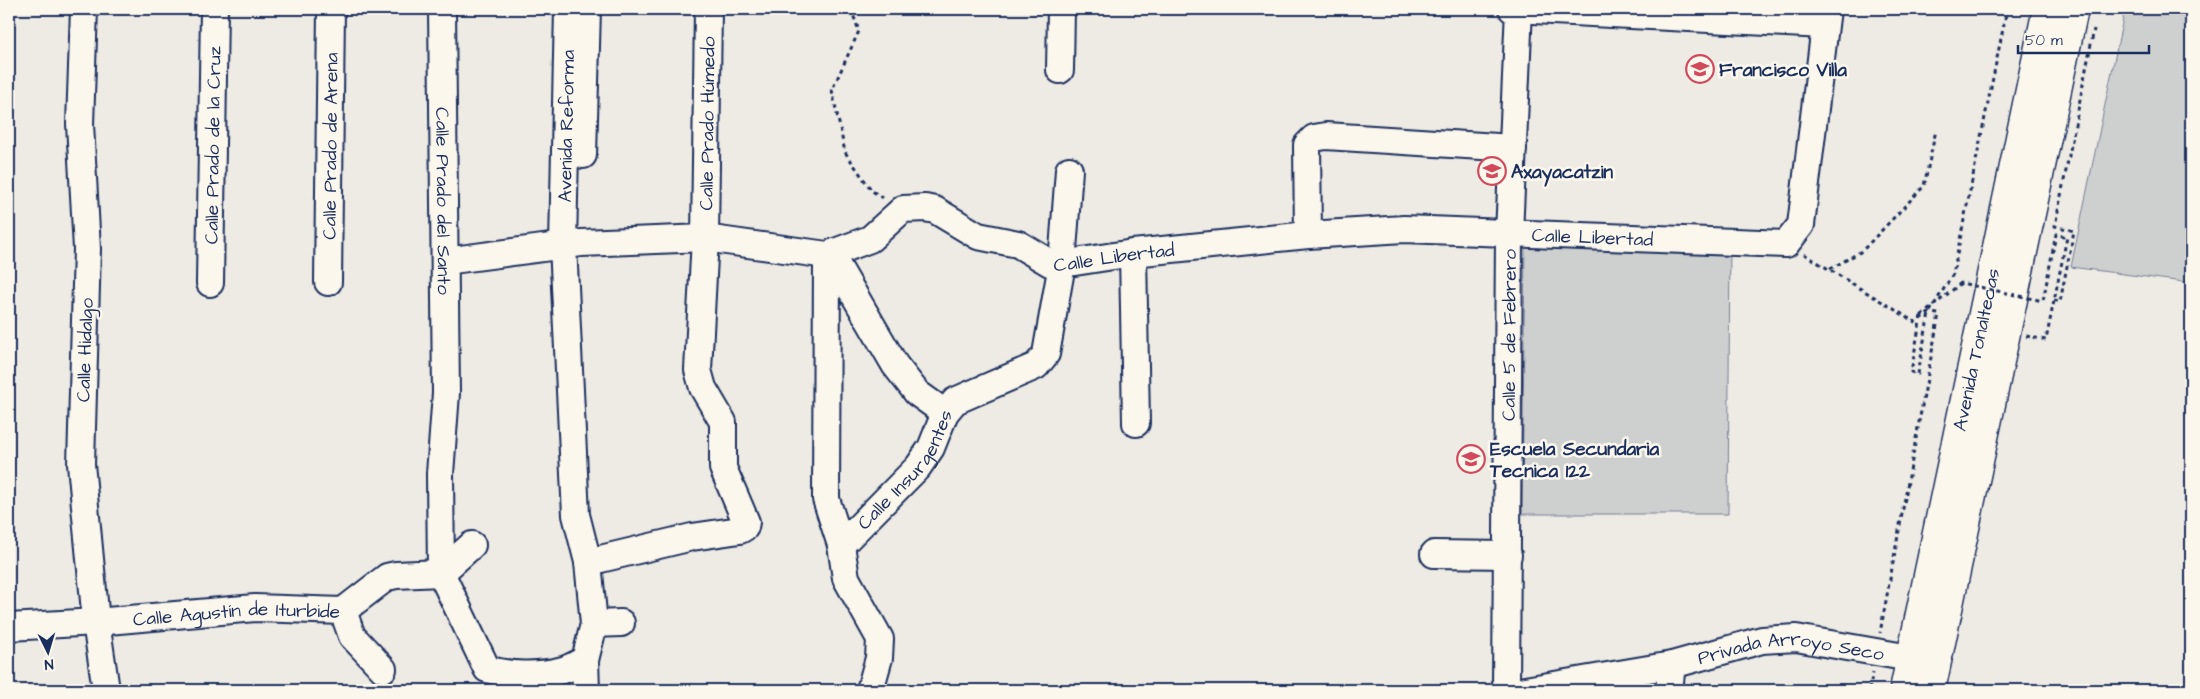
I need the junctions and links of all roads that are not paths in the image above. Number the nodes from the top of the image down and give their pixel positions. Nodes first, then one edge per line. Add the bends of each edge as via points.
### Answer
1 (84, 9) edge
2 (214, 9) edge
3 (331, 9) edge
4 (442, 9) edge
5 (568, 9) edge
6 (587, 9) edge
7 (708, 9) edge
8 (1061, 9) edge
9 (1512, 9) edge
10 (1519, 9) edge
11 (2047, 9) edge
12 (2085, 13) edge
13 (1825, 17) edge
14 (1060, 70) dead end
15 (1513, 148) junction
16 (1069, 170) dead end
17 (1509, 234) junction
18 (1308, 235) junction
19 (705, 238) junction
20 (572, 244) junction
21 (1133, 253) junction
22 (829, 255) junction
23 (445, 261) junction
24 (1062, 264) junction
25 (328, 282) dead end
26 (210, 283) dead end
27 (945, 413) junction
28 (1136, 423) dead end
29 (472, 545) dead end
30 (841, 545) junction
31 (1434, 554) dead end
32 (1508, 555) junction
33 (588, 562) junction
34 (442, 573) junction
35 (344, 611) junction
36 (96, 622) junction
37 (622, 623) dead end
38 (594, 624) junction
39 (9, 627) edge
40 (1910, 658) junction
41 (585, 660) junction
42 (1672, 665) junction
43 (383, 669) dead end
44 (106, 690) edge
45 (586, 690) edge
46 (870, 690) edge
47 (1506, 690) edge
48 (1525, 690) edge
49 (1669, 690) edge
50 (1904, 690) edge
51 (1931, 690) edge

1 - 36 street, Calle Hidalgo via 80,124 87,249 81,464
2 - 26 street, Calle Prado de la Cruz
3 - 25 street, Calle Prado de Arena
4 - 23 street, Calle Prado del Santo
5 - 20 street, Avenida Reforma
6 - 20 street, Avenida Reforma
7 - 19 street, Calle Prado Húmedo
8 - 14 street
9 - 10 street
10 - 13 street
10 - 15 street, Calle 5 de Febrero
11 - 40 main road, Avenida Tonaltecas
12 - 51 main road, Avenida Tonaltecas
13 - 17 street, Calle Libertad via 1801,225 1786,244
15 - 17 street, Calle 5 de Febrero
15 - 18 street via 1326,136 1314,138 1307,145
16 - 24 street
17 - 18 street, Calle Libertad via 1404,229
17 - 32 street, Calle 5 de Febrero
18 - 21 street, Calle Libertad
19 - 20 street
19 - 22 street
19 - 33 street, Calle Prado Húmedo via 698,370 703,388 723,422 723,468 746,522 745,527
20 - 23 street
20 - 33 street via 576,515
21 - 24 street, Calle Libertad
21 - 28 street
22 - 24 street, Calle Libertad via 870,239 903,209 935,210 978,236 1018,244 1050,263
22 - 27 street via 895,365 917,394
22 - 30 street via 826,499
23 - 34 street, Calle Prado del Santo via 446,393 440,474
24 - 27 street, Calle Insurgentes via 1043,360 955,401
27 - 30 street, Calle Insurgentes via 931,448 918,467
29 - 34 street
30 - 46 street via 850,586 880,639 879,658
31 - 32 street
32 - 47 street, Calle 5 de Febrero
33 - 38 street
34 - 35 street, Calle Agustín de Iturbide via 387,578
34 - 41 street via 487,669 540,673 563,670
35 - 36 street, Calle Agustín de Iturbide via 255,608
35 - 43 street via 352,636
36 - 39 street, Calle Agustín de Iturbide
36 - 44 street, Calle Hidalgo
37 - 38 street
38 - 41 street
40 - 42 street, Privada Arroyo Seco via 1796,638 1778,638
40 - 50 main road, Avenida Tonaltecas
41 - 45 street
42 - 48 street, Privada Arroyo Seco
42 - 49 street

